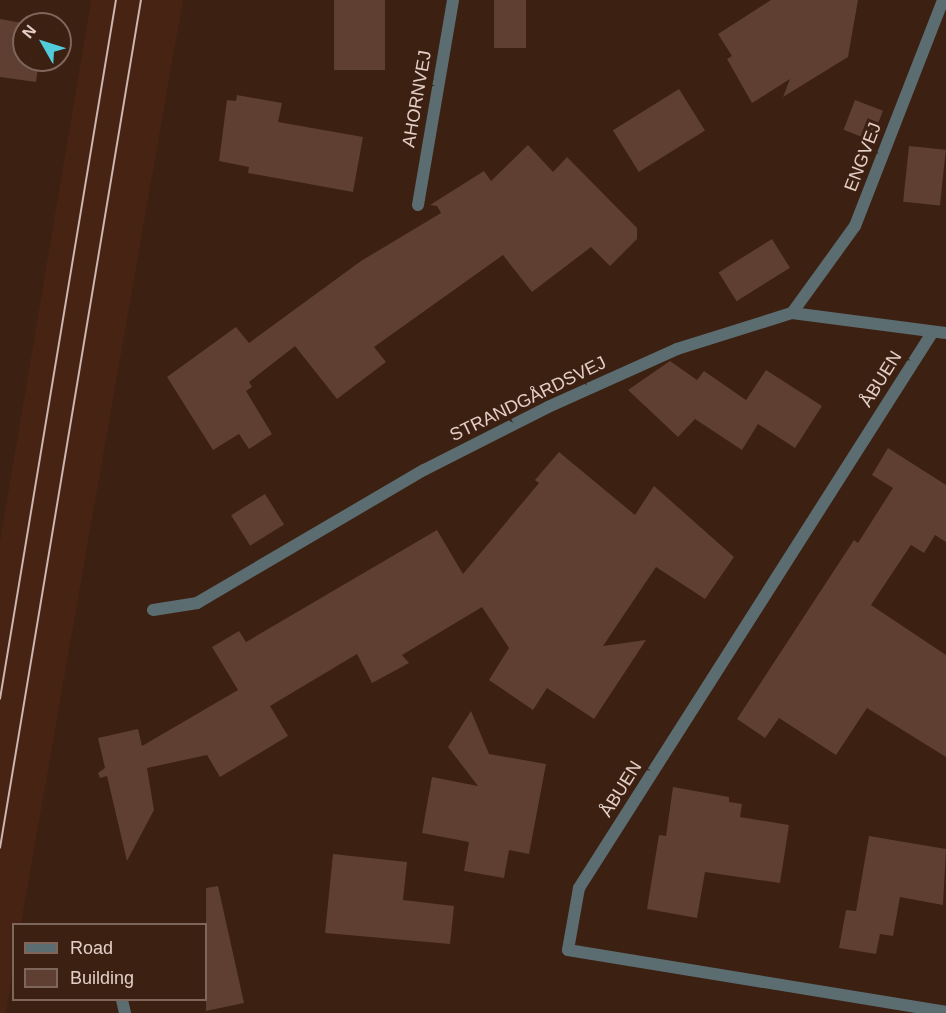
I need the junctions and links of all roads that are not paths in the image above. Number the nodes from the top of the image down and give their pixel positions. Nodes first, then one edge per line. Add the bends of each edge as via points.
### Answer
1 (453, 0) edge
2 (943, 0) edge
3 (418, 205) dead end
4 (792, 314) junction
5 (932, 333) junction
6 (946, 333) edge
7 (153, 610) dead end
8 (946, 1012) edge

1 - 3 street, AHORNVEJ
2 - 4 street, ENGVEJ via 855,226
4 - 5 street, STRANDGÅRDSVEJ
4 - 7 street, STRANDGÅRDSVEJ via 677,349 548,407 424,470 197,603
5 - 6 street, STRANDGÅRDSVEJ
5 - 8 street, ÅBUEN via 579,888 568,950

